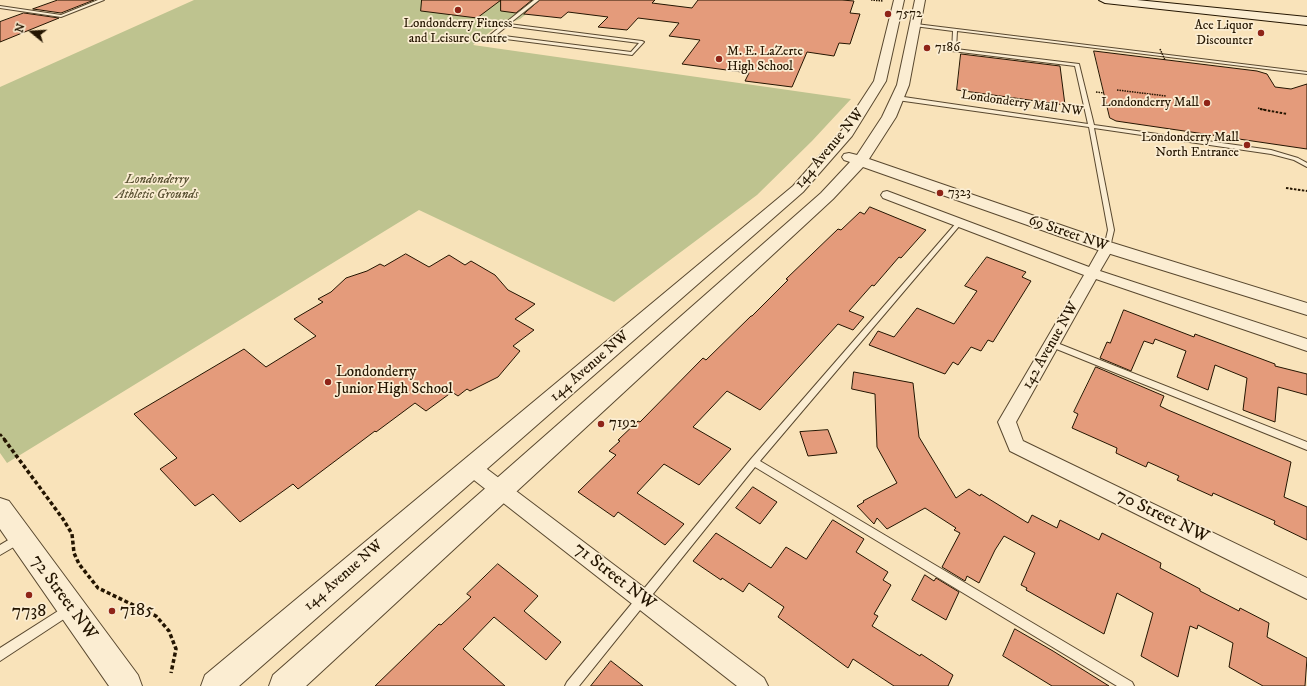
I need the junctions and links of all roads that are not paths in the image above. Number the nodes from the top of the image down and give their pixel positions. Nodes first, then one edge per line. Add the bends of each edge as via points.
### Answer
1 (102, 0) edge
2 (537, 0) edge
3 (920, 0) edge
4 (1105, 0) edge
5 (1179, 0) edge
6 (892, 1) edge
7 (0, 7) edge
8 (1307, 13) edge
9 (1307, 21) edge
10 (916, 24) junction
11 (506, 25) junction
12 (955, 29) junction
13 (1307, 73) edge
14 (898, 98) junction
15 (1091, 125) junction
16 (832, 152) junction
17 (860, 161) junction
18 (1307, 165) edge
19 (887, 195) dead end
20 (959, 223) junction
21 (1107, 247) junction
22 (1092, 273) junction
23 (1307, 309) edge
24 (1052, 344) junction
25 (1307, 345) edge
26 (1016, 446) joint
27 (1307, 446) edge
28 (754, 462) junction
29 (472, 468) junction
30 (501, 490) junction
31 (0, 509) edge
32 (10, 544) edge
33 (1307, 589) edge
34 (642, 600) junction
35 (71, 608) junction
36 (0, 655) edge
37 (127, 686) edge
38 (216, 686) edge
39 (284, 686) edge
40 (571, 686) edge
41 (756, 686) edge
42 (1128, 686) edge

1 - 7 lane via 62,16
2 - 11 lane
3 - 10 street, 144 Avenue NW
4 - 9 main road
5 - 8 main road
6 - 16 street, 144 Avenue NW via 880,81 862,112
10 - 12 lane
10 - 14 street, 144 Avenue NW
11 - 11 lane via 612,38 642,42 632,54 492,36
12 - 13 lane
12 - 15 lane via 954,50 1077,65
14 - 15 lane, Londonderry Mall NW
14 - 17 street, 144 Avenue NW via 889,117
15 - 18 lane, Londonderry Mall NW via 1271,152
15 - 21 lane via 1111,234
16 - 17 street, 69 Street NW
16 - 29 street, 144 Avenue NW via 798,189
17 - 21 street, 69 Street NW
17 - 30 street, 144 Avenue NW via 827,196
19 - 20 street, 69 Street NW
20 - 22 street, 69 Street NW
20 - 28 lane
21 - 22 street, 142 Avenue NW
21 - 23 street, 69 Street NW
22 - 24 street, 142 Avenue NW
22 - 25 street, 69 Street NW
24 - 26 street, 142 Avenue NW via 1007,422
24 - 27 lane
26 - 33 street, 70 Street NW
28 - 34 lane
28 - 42 lane
29 - 30 street, 71 Street NW
29 - 38 street, 144 Avenue NW
30 - 34 street, 71 Street NW
30 - 39 street, 144 Avenue NW
31 - 32 street, 72 Street NW
32 - 35 street, 72 Street NW
34 - 40 lane
34 - 41 street, 71 Street NW
35 - 36 lane
35 - 37 street, 72 Street NW

